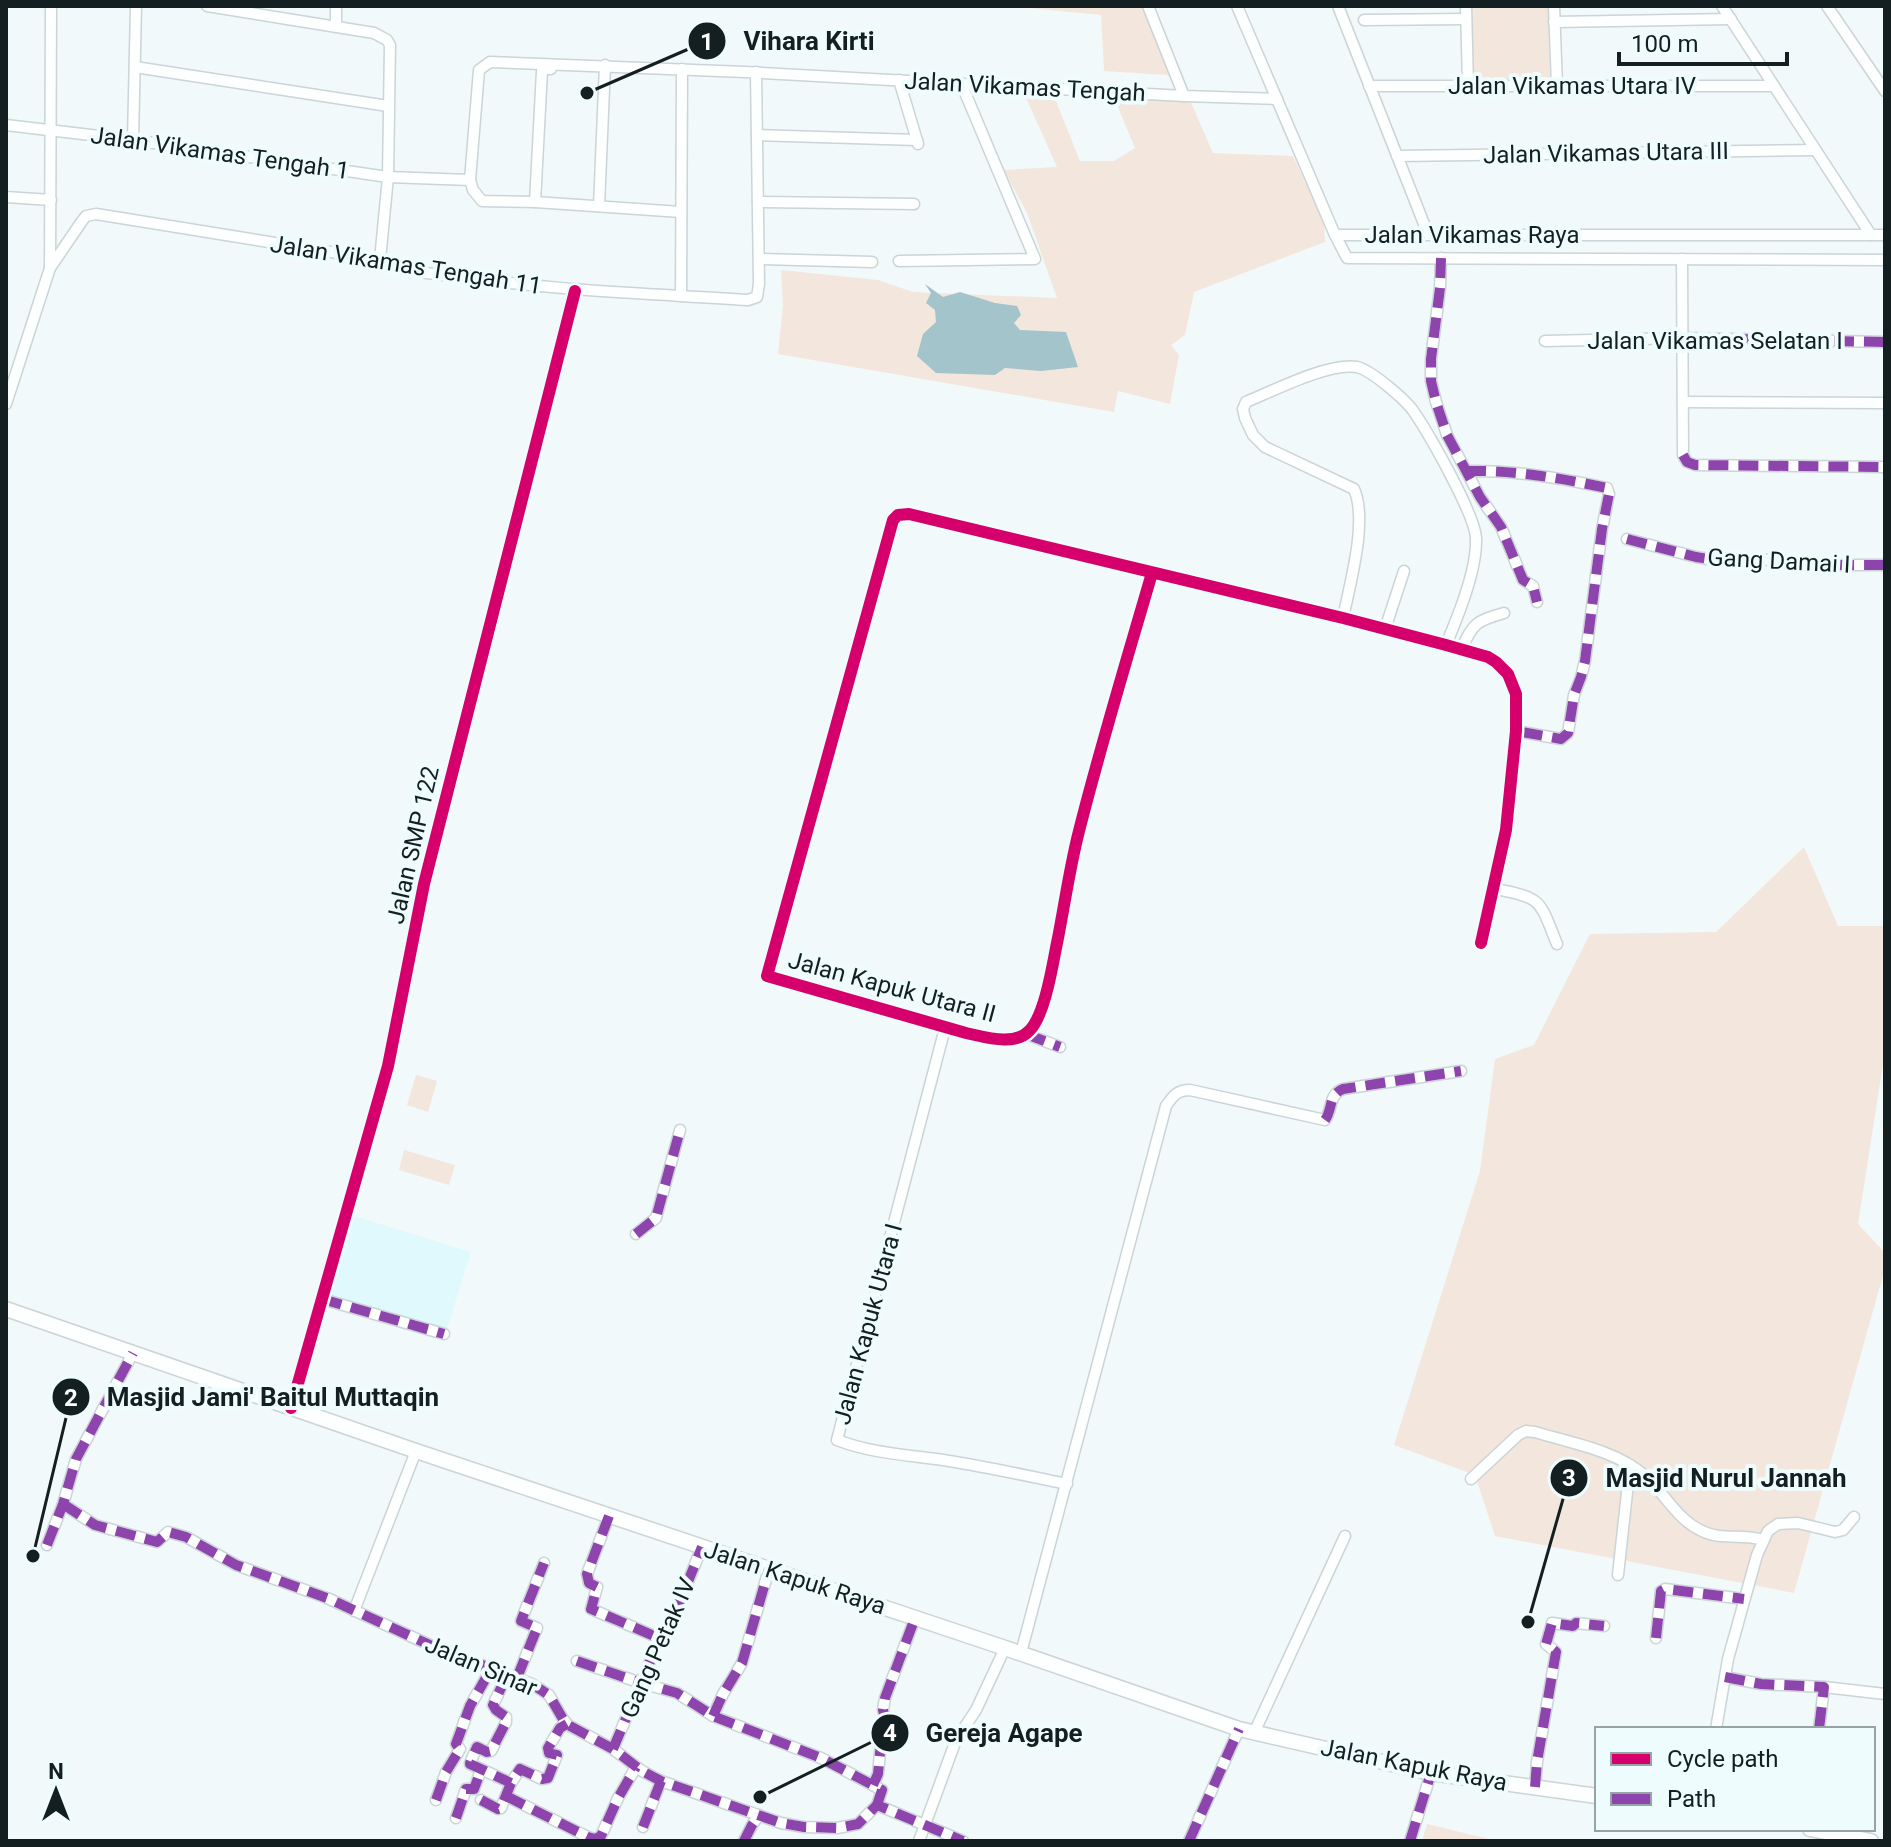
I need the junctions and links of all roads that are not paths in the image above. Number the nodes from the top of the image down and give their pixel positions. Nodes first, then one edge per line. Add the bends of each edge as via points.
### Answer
1 (51, 6) edge
2 (136, 6) edge
3 (207, 6) edge
4 (336, 6) edge
5 (1148, 6) edge
6 (1237, 6) edge
7 (1338, 6) edge
8 (1466, 6) edge
9 (1554, 6) edge
10 (1722, 6) edge
11 (1827, 6) edge
12 (1466, 19) junction
13 (1731, 19) junction
14 (1364, 20) dead end
15 (1554, 22) junction
16 (336, 26) junction
17 (605, 65) junction
18 (135, 67) junction
19 (682, 69) junction
20 (560, 70) dead end
21 (756, 72) junction
22 (899, 80) junction
23 (961, 83) junction
24 (1369, 86) junction
25 (1468, 86) junction
26 (1557, 86) junction
27 (1774, 86) junction
28 (1885, 91) edge
29 (1184, 96) junction
30 (1277, 99) junction
31 (388, 106) junction
32 (6, 125) edge
33 (51, 130) junction
34 (757, 135) junction
35 (133, 140) junction
36 (1815, 150) junction
37 (1397, 156) junction
38 (388, 177) junction
39 (470, 180) junction
40 (6, 197) edge
41 (51, 200) junction
42 (535, 202) junction
43 (758, 202) junction
44 (914, 204) dead end
45 (599, 206) junction
46 (681, 212) junction
47 (1428, 234) junction
48 (1871, 235) junction
49 (1885, 235) edge
50 (1336, 237) junction
51 (1441, 258) junction
52 (759, 259) junction
53 (1682, 259) junction
54 (380, 260) junction
55 (1885, 260) edge
56 (899, 261) dead end
57 (872, 262) dead end
58 (50, 268) junction
59 (575, 291) junction
60 (681, 296) junction
61 (1684, 338) junction
62 (1545, 341) dead end
63 (1885, 342) edge
64 (1683, 402) junction
65 (1885, 403) edge
66 (6, 404) edge
67 (1885, 467) edge
68 (1466, 471) junction
69 (1627, 539) dead end
70 (1885, 565) edge
71 (1404, 571) dead end
72 (1152, 573) junction
73 (1537, 602) dead end
74 (1504, 613) dead end
75 (1343, 618) junction
76 (1385, 629) junction
77 (1446, 645) junction
78 (1461, 650) junction
79 (1516, 731) junction
80 (1492, 888) junction
81 (1481, 943) dead end
82 (1557, 944) dead end
83 (944, 1034) junction
84 (1026, 1034) junction
85 (1060, 1047) dead end
86 (1461, 1071) dead end
87 (680, 1130) dead end
88 (636, 1234) dead end
89 (322, 1299) junction
90 (6, 1309) edge
91 (444, 1334) dead end
92 (133, 1353) junction
93 (291, 1408) junction
94 (416, 1451) junction
95 (1630, 1465) junction
96 (1471, 1479) dead end
97 (1067, 1484) junction
98 (63, 1504) junction
99 (609, 1516) junction
100 (1854, 1517) dead end
101 (1345, 1536) dead end
102 (1763, 1540) junction
103 (47, 1545) dead end
104 (702, 1547) junction
105 (544, 1563) dead end
106 (769, 1569) junction
107 (1618, 1575) dead end
108 (1744, 1599) junction
109 (354, 1611) junction
110 (915, 1618) junction
111 (1604, 1626) dead end
112 (1656, 1638) dead end
113 (659, 1642) junction
114 (1005, 1648) junction
115 (1021, 1653) junction
116 (577, 1661) dead end
117 (491, 1669) junction
118 (512, 1676) junction
119 (1725, 1677) junction
120 (641, 1683) junction
121 (1824, 1687) junction
122 (1885, 1694) edge
123 (713, 1716) junction
124 (567, 1724) junction
125 (1716, 1727) edge
126 (1819, 1727) edge
127 (1246, 1731) junction
128 (613, 1749) junction
129 (636, 1767) junction
130 (481, 1770) junction
131 (1431, 1773) junction
132 (661, 1781) junction
133 (511, 1783) junction
134 (873, 1785) junction
135 (1535, 1787) junction
136 (506, 1796) junction
137 (1595, 1796) edge
138 (436, 1800) dead end
139 (481, 1800) dead end
140 (877, 1805) junction
141 (759, 1815) junction
142 (456, 1818) dead end
143 (925, 1824) junction
144 (643, 1827) dead end
145 (1820, 1831) edge
146 (744, 1841) edge
147 (919, 1841) edge
148 (963, 1841) edge
149 (1189, 1841) edge
150 (1410, 1841) edge
151 (1871, 1841) edge

1 - 33 street
2 - 18 street
3 - 16 street
4 - 16 street
5 - 29 street
6 - 30 street
7 - 24 street
8 - 12 street
9 - 15 street
10 - 13 street
11 - 28 street
12 - 14 street
12 - 25 street
13 - 15 street
13 - 27 street
15 - 26 street
16 - 31 street via 387,40
17 - 19 street, Jalan Vikamas Tengah
17 - 39 street, Jalan Vikamas Tengah via 484,65 479,70
17 - 45 street
18 - 31 street
18 - 35 street
19 - 21 street, Jalan Vikamas Tengah
19 - 46 street
20 - 42 street via 542,71
21 - 22 street, Jalan Vikamas Tengah
21 - 34 street, Jalan Vikamas Tengah 11
22 - 23 street, Jalan Vikamas Tengah
22 - 34 street via 918,142
23 - 29 street, Jalan Vikamas Tengah
23 - 56 street via 1035,259
24 - 25 street, Jalan Vikamas Utara IV
24 - 37 street
25 - 26 street, Jalan Vikamas Utara IV
26 - 27 street, Jalan Vikamas Utara IV
27 - 36 street
29 - 30 street, Jalan Vikamas Tengah
30 - 50 street
31 - 38 street
32 - 33 street, Jalan Vikamas Tengah 1
33 - 35 street, Jalan Vikamas Tengah 1
33 - 41 street
34 - 43 street, Jalan Vikamas Tengah 11
35 - 38 street, Jalan Vikamas Tengah 1
36 - 37 street, Jalan Vikamas Utara III
36 - 48 street
37 - 47 street
38 - 39 street, Jalan Vikamas Tengah 1
38 - 54 street
39 - 42 street via 482,201
40 - 41 street
41 - 58 street
42 - 45 street
43 - 44 street
43 - 52 street, Jalan Vikamas Tengah 11
45 - 46 street
46 - 60 street
47 - 48 street, Jalan Vikamas Raya
47 - 50 street, Jalan Vikamas Raya
48 - 49 street, Jalan Vikamas Raya
50 - 51 street, Jalan Vikamas Raya via 1349,258
51 - 53 street, Jalan Vikamas Raya
51 - 68 street via 1431,381 1447,435
52 - 57 street
52 - 60 street, Jalan Vikamas Tengah 11 via 757,297
53 - 55 street, Jalan Vikamas Raya
53 - 61 street
54 - 58 street, Jalan Vikamas Tengah 11 via 96,214 86,216
54 - 59 street, Jalan Vikamas Tengah 11 via 399,269
58 - 66 street
59 - 60 street, Jalan Vikamas Tengah 11
59 - 89 street, Jalan SMP 122 via 424,884 388,1066
61 - 62 street, Jalan Vikamas Selatan I
61 - 63 street, Jalan Vikamas Selatan I
61 - 64 street
64 - 65 street
64 - 67 street via 1683,455 1695,465
68 - 73 street via 1501,527 1523,580 1533,586
68 - 79 street via 1551,477 1607,488 1609,494 1585,661 1568,733 1561,739
69 - 70 street, Gang Damai I via 1720,561
71 - 76 street
72 - 75 street, Jalan Kapuk Utara II
72 - 83 street, Jalan Kapuk Utara II via 909,514 893,520 767,976
72 - 84 street, Jalan Kapuk Utara II via 1078,834 1049,980 1037,1019
74 - 78 street via 1474,625
75 - 76 street, Jalan Kapuk Utara II
75 - 77 street via 1359,536 1354,489 1265,447 1253,435 1243,409 1246,402 1322,372 1354,367 1365,370 1413,410 1466,505 1476,535 1471,573
76 - 77 street, Jalan Kapuk Utara II
77 - 78 street, Jalan Kapuk Utara II
78 - 79 street, Jalan Kapuk Utara II via 1488,657 1508,674 1516,694
79 - 80 street, Jalan Kapuk Utara II via 1506,830
80 - 81 street, Jalan Kapuk Utara II
80 - 82 street via 1536,900
83 - 84 street, Jalan Kapuk Utara II via 996,1039
83 - 97 street, Jalan Kapuk Utara I via 837,1440
84 - 85 street
86 - 97 street via 1336,1091 1325,1120 1190,1090 1173,1095
87 - 88 street via 656,1218
89 - 91 street
89 - 93 street, Jalan SMP 122
90 - 92 main road, Jalan Kapuk Raya
92 - 93 main road, Jalan Kapuk Raya
92 - 98 street via 76,1459
93 - 94 main road, Jalan Kapuk Raya
94 - 99 main road, Jalan Kapuk Raya
94 - 109 street
95 - 96 street via 1526,1431
95 - 102 street via 1701,1531
95 - 107 street
97 - 115 street
98 - 103 street
98 - 109 street, Jalan Sinar via 95,1525 142,1538 157,1542 168,1532 186,1537 236,1565
99 - 104 main road, Jalan Kapuk Raya
99 - 113 street via 587,1574 597,1587 591,1609
100 - 102 street via 1835,1532 1778,1524
101 - 127 street
102 - 108 street
104 - 106 main road, Jalan Kapuk Raya
104 - 113 street, Gang Petak IV
105 - 118 street via 521,1621 537,1628
106 - 110 main road, Jalan Kapuk Raya
106 - 123 street via 742,1663
108 - 112 street via 1665,1589
108 - 119 street
109 - 117 street, Jalan Sinar
110 - 114 main road, Jalan Kapuk Raya
110 - 134 street via 885,1698
111 - 135 street via 1552,1623 1546,1644 1556,1652
113 - 120 street, Gang Petak IV
114 - 115 main road, Jalan Kapuk Raya
114 - 143 street via 956,1740
115 - 127 main road, Jalan Kapuk Raya
116 - 120 street
117 - 118 street, Jalan Sinar
117 - 138 street via 469,1708 456,1744 460,1749
118 - 124 street, Jalan Sinar via 549,1695
118 - 130 street via 493,1705 506,1722 491,1751 477,1747 470,1763
119 - 121 street
119 - 125 street
120 - 123 street via 677,1693
120 - 128 street, Gang Petak IV
121 - 122 street
121 - 126 street
123 - 134 street via 821,1758
124 - 128 street, Jalan Sinar
124 - 133 street via 548,1748 557,1755 548,1778 520,1769
127 - 131 main road, Jalan Kapuk Raya
127 - 149 street
128 - 129 street, Jalan Sinar
129 - 132 street, Jalan Sinar
129 - 136 street via 595,1839
130 - 133 street
130 - 142 street via 474,1789 466,1789
131 - 135 main road, Jalan Kapuk Raya
131 - 150 street
132 - 141 street, Jalan Sinar
132 - 144 street
133 - 136 street
134 - 140 street via 882,1790
135 - 137 main road, Jalan Kapuk Raya
136 - 139 street via 500,1809
140 - 141 street, Jalan Sinar via 858,1824 837,1828 804,1827
140 - 143 street
141 - 146 street
143 - 147 street
143 - 148 street
145 - 151 main road

